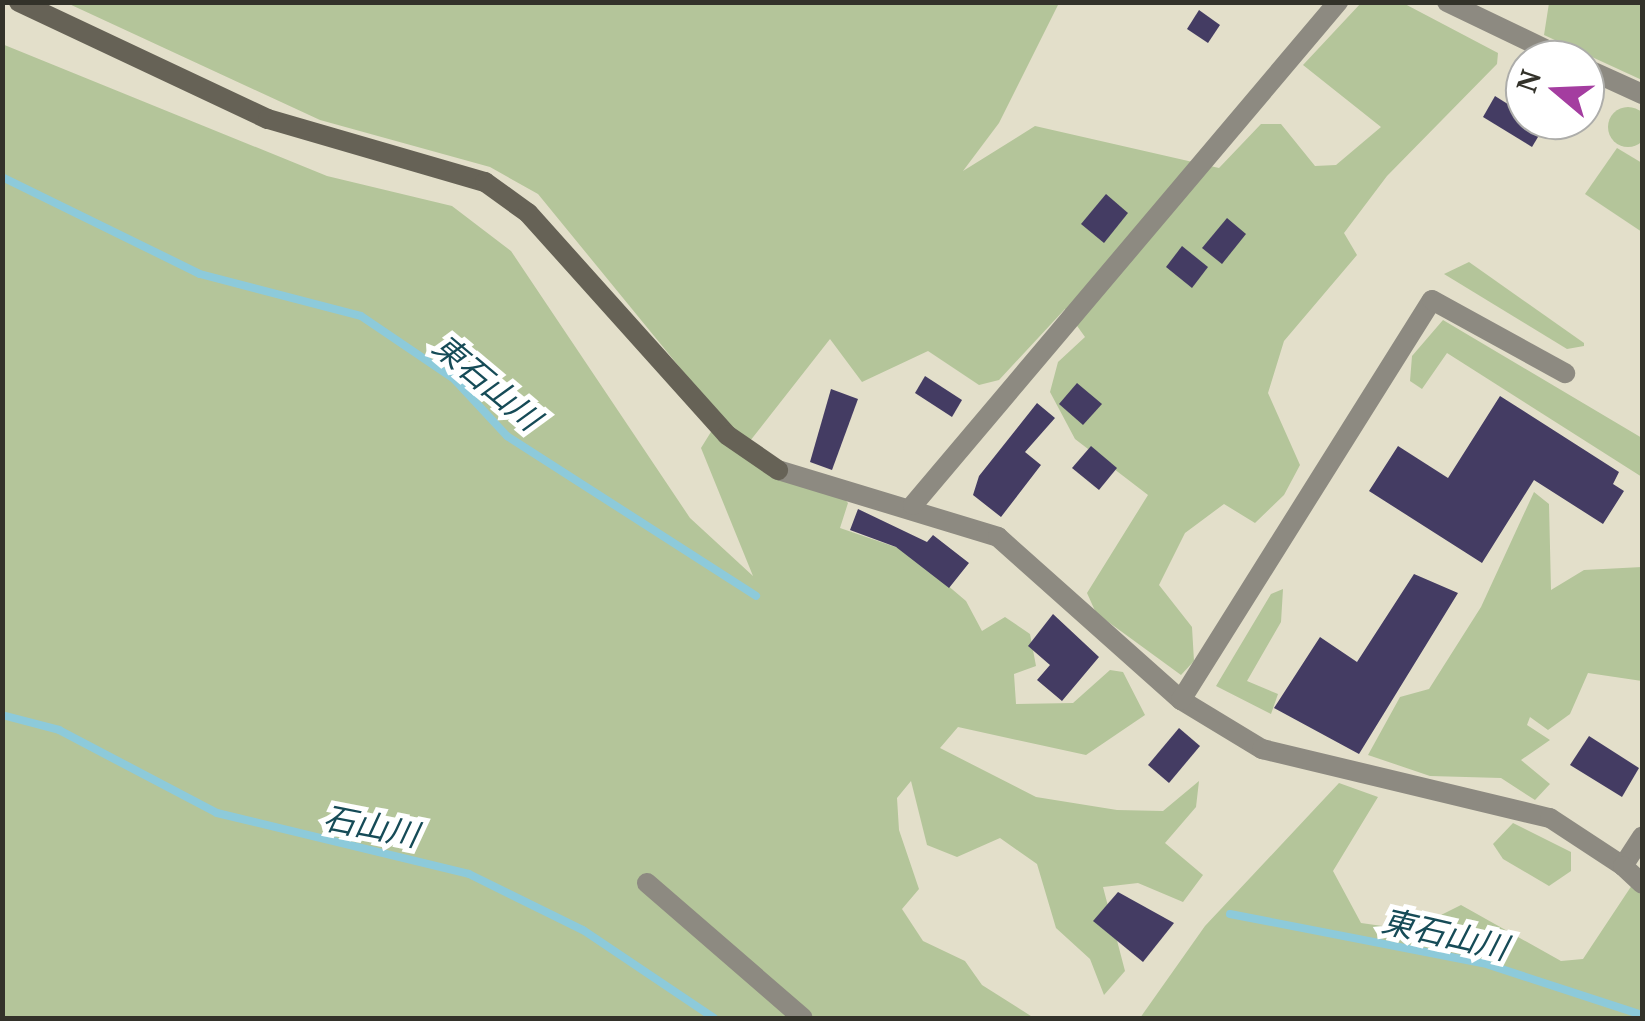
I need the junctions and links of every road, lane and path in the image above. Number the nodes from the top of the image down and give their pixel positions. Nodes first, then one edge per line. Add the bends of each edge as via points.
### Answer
1 (19, 2) edge
2 (1338, 2) edge
3 (1447, 2) edge
4 (1526, 40) edge
5 (1605, 77) edge
6 (1642, 94) edge
7 (1565, 373) dead end
8 (913, 505) junction
9 (1181, 700) junction
10 (1642, 836) edge
11 (1623, 866) junction
12 (647, 883) dead end
13 (1642, 884) edge
14 (803, 1018) edge

1 - 8 street via 268,120 485,182 528,213 728,435 778,470
2 - 8 street
3 - 4 street
5 - 6 street
7 - 9 street via 1432,300
8 - 9 street via 1026,557
9 - 11 street via 1262,750 1550,818
10 - 11 street
11 - 13 street
12 - 14 street

